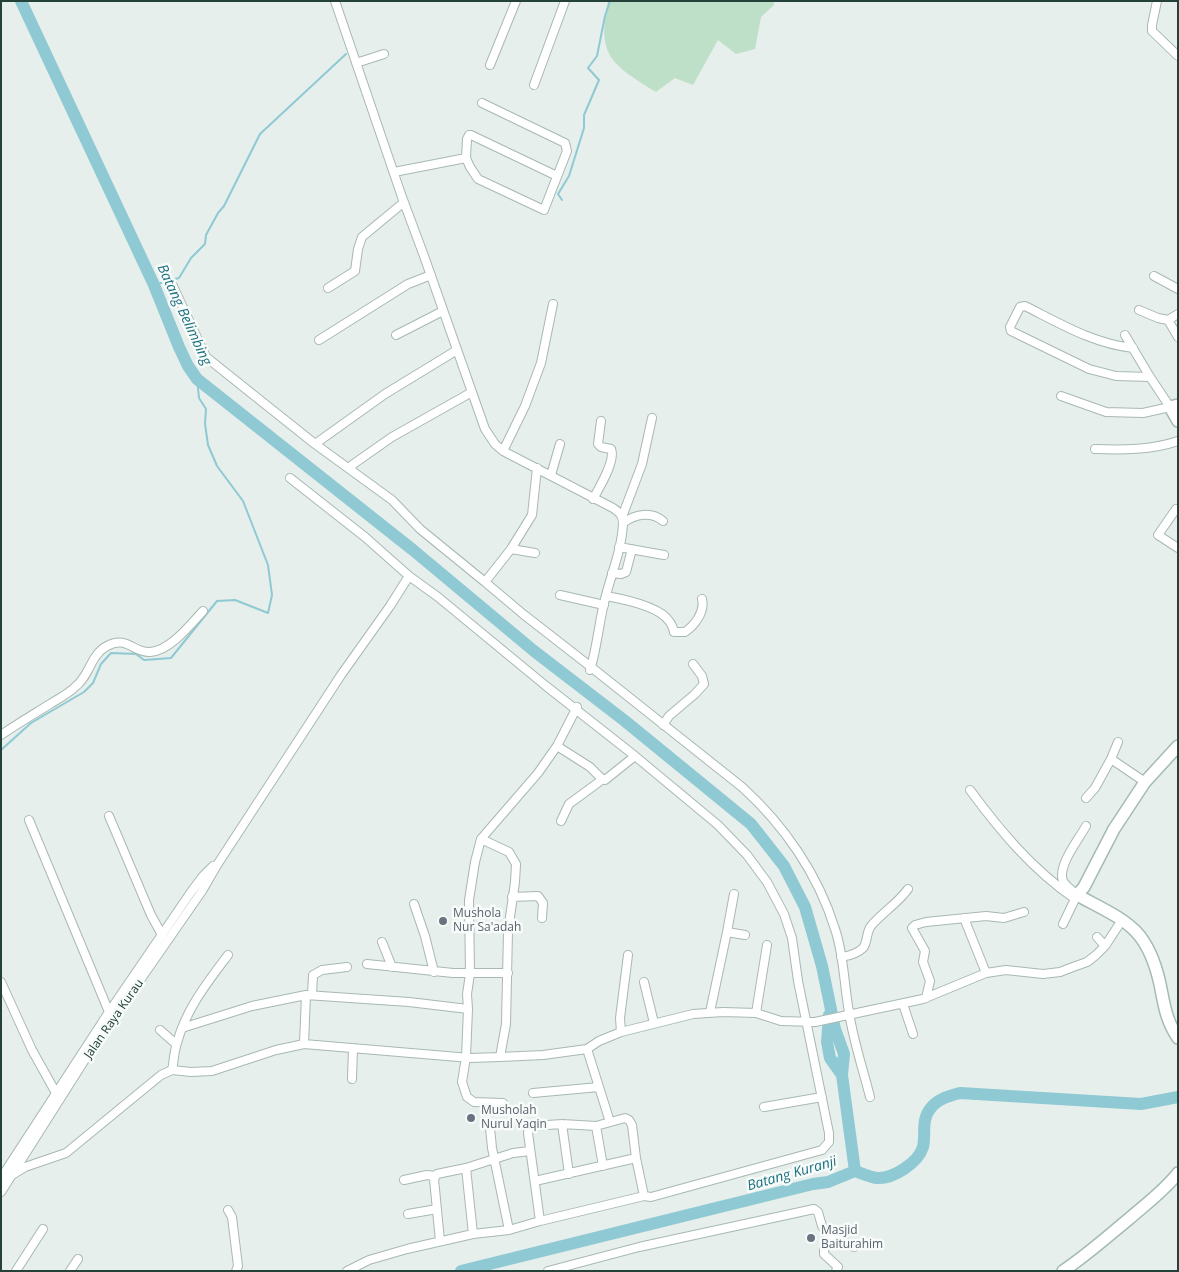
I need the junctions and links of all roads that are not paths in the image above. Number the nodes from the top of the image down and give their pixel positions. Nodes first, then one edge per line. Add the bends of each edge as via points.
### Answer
1 (335, 1) edge
2 (516, 1) edge
3 (565, 1) edge
4 (1157, 1) edge
5 (384, 54) dead end
6 (1178, 56) edge
7 (356, 63) junction
8 (490, 66) dead end
9 (534, 85) dead end
10 (482, 102) dead end
11 (466, 158) junction
12 (394, 172) junction
13 (557, 176) junction
14 (404, 202) junction
15 (431, 275) junction
16 (1154, 276) dead end
17 (172, 284) dead end
18 (328, 288) dead end
19 (1178, 289) edge
20 (553, 304) dead end
21 (1139, 310) dead end
22 (444, 311) junction
23 (1178, 314) edge
24 (1168, 320) junction
25 (396, 335) dead end
26 (1125, 335) dead end
27 (1178, 337) edge
28 (319, 340) dead end
29 (1133, 348) junction
30 (458, 350) junction
31 (1150, 377) junction
32 (472, 392) junction
33 (1061, 396) dead end
34 (1174, 406) edge
35 (652, 418) dead end
36 (601, 421) dead end
37 (1178, 422) edge
38 (1178, 440) edge
39 (315, 444) junction
40 (560, 444) dead end
41 (1095, 449) dead end
42 (504, 450) junction
43 (537, 468) junction
44 (350, 470) junction
45 (551, 475) junction
46 (290, 478) dead end
47 (593, 499) junction
48 (1177, 509) edge
49 (622, 520) junction
50 (663, 521) dead end
51 (619, 547) junction
52 (1178, 548) edge
53 (511, 549) junction
54 (632, 549) junction
55 (535, 553) dead end
56 (664, 555) dead end
57 (612, 573) junction
58 (409, 576) junction
59 (485, 582) junction
60 (560, 595) dead end
61 (606, 596) junction
62 (702, 599) dead end
63 (604, 605) junction
64 (204, 611) dead end
65 (693, 664) dead end
66 (591, 669) junction
67 (577, 708) junction
68 (663, 725) junction
69 (1, 734) edge
70 (1118, 742) dead end
71 (557, 746) junction
72 (1178, 746) edge
73 (635, 756) junction
74 (1111, 759) junction
75 (603, 779) junction
76 (1146, 782) junction
77 (970, 790) dead end
78 (1086, 798) dead end
79 (109, 816) dead end
80 (29, 820) dead end
81 (561, 821) dead end
82 (1086, 826) dead end
83 (481, 839) junction
84 (216, 865) junction
85 (908, 889) dead end
86 (734, 894) dead end
87 (1076, 897) junction
88 (512, 898) junction
89 (414, 904) dead end
90 (1024, 912) dead end
91 (542, 918) dead end
92 (964, 918) junction
93 (1122, 920) junction
94 (1063, 924) dead end
95 (727, 932) junction
96 (162, 935) junction
97 (745, 935) dead end
98 (1097, 937) dead end
99 (382, 942) dead end
100 (767, 945) dead end
101 (1105, 946) junction
102 (228, 955) dead end
103 (628, 955) dead end
104 (841, 957) junction
105 (367, 964) dead end
106 (346, 967) dead end
107 (392, 967) junction
108 (434, 972) junction
109 (508, 973) junction
110 (986, 973) junction
111 (470, 974) junction
112 (1, 982) edge
113 (644, 982) dead end
114 (309, 995) junction
115 (926, 998) junction
116 (903, 1004) junction
117 (468, 1009) junction
118 (109, 1012) junction
119 (710, 1012) junction
120 (756, 1013) junction
121 (847, 1015) junction
122 (811, 1023) junction
123 (654, 1024) junction
124 (182, 1028) junction
125 (160, 1030) dead end
126 (621, 1032) junction
127 (913, 1034) dead end
128 (1178, 1038) edge
129 (176, 1044) junction
130 (304, 1044) junction
131 (353, 1048) junction
132 (587, 1049) junction
133 (466, 1057) junction
134 (500, 1057) junction
135 (172, 1070) junction
136 (352, 1079) dead end
137 (599, 1087) junction
138 (56, 1093) junction
139 (533, 1093) dead end
140 (822, 1097) junction
141 (870, 1097) dead end
142 (503, 1103) dead end
143 (764, 1107) dead end
144 (610, 1122) junction
145 (562, 1124) junction
146 (596, 1126) junction
147 (490, 1128) dead end
148 (530, 1151) junction
149 (495, 1158) junction
150 (636, 1158) junction
151 (603, 1166) junction
152 (466, 1168) junction
153 (569, 1174) junction
154 (12, 1175) junction
155 (435, 1176) junction
156 (1, 1178) edge
157 (404, 1180) dead end
158 (1176, 1180) edge
159 (535, 1181) junction
160 (1, 1192) edge
161 (644, 1196) junction
162 (228, 1210) dead end
163 (437, 1210) junction
164 (408, 1214) dead end
165 (540, 1221) junction
166 (43, 1229) dead end
167 (509, 1230) junction
168 (472, 1234) junction
169 (830, 1239) junction
170 (440, 1241) junction
171 (854, 1247) dead end
172 (78, 1259) dead end
173 (839, 1270) edge
174 (16, 1271) edge
175 (70, 1271) edge
176 (236, 1271) edge
177 (347, 1271) edge
178 (548, 1271) edge
179 (1063, 1271) edge

1 - 7 street
2 - 8 street
3 - 9 street
4 - 6 street via 1152,31
5 - 7 street
7 - 12 street
10 - 13 street via 565,143 566,151
11 - 12 street
11 - 13 street via 467,139 471,135
11 - 13 street via 478,179 544,210
12 - 14 street
14 - 15 street
14 - 18 street via 362,237 355,271
15 - 22 street
15 - 28 street via 408,284
16 - 19 street
17 - 39 street via 206,358
20 - 42 street via 541,363
21 - 24 street
22 - 25 street
22 - 30 street
23 - 24 street
24 - 27 street
26 - 29 street
29 - 31 street
29 - 31 street via 1093,339 1025,306 1020,307 1010,327 1013,332 1089,370 1116,376
30 - 32 street
30 - 39 street via 385,394
31 - 34 street
32 - 42 street via 485,429 495,444
32 - 44 street via 392,437 352,465
33 - 34 street via 1106,412 1143,413
34 - 37 street
35 - 49 street via 642,464
36 - 47 street via 598,444 612,452 606,475
38 - 41 street via 1126,450
39 - 44 street
40 - 45 street
42 - 43 street
43 - 45 street
43 - 53 street via 532,515
44 - 59 street via 392,500 420,529
45 - 47 street
46 - 58 street
47 - 49 street via 619,512
48 - 52 street via 1158,536
49 - 50 street via 644,514
49 - 51 street
51 - 54 street
51 - 57 street
53 - 55 street
53 - 59 street
54 - 56 street
54 - 57 street via 626,572
57 - 61 street
58 - 67 street
58 - 84 street via 340,674
59 - 66 street
60 - 63 street
61 - 62 street via 653,609 669,620 674,632 685,632 693,625 703,610
61 - 63 street
63 - 66 street
64 - 69 street via 182,634 159,650 138,650 124,642 108,645 94,657 76,687
65 - 68 street via 704,684
66 - 68 street
67 - 71 street
67 - 73 street
68 - 104 street via 742,787 775,819 819,888 836,929
70 - 74 street
71 - 75 street
71 - 83 street
72 - 76 street
73 - 75 street
73 - 122 street via 718,826 747,855 767,882 792,938
74 - 76 street
74 - 78 street
75 - 81 street via 569,804
76 - 87 street via 1114,829
77 - 87 street via 1026,860
79 - 96 street
80 - 118 street
82 - 87 street via 1065,860 1062,872 1064,883
83 - 88 street via 511,854 516,864
83 - 111 street via 470,900
84 - 96 street via 203,876
84 - 154 street, Jalan Raya Kurau via 84,1061
85 - 104 street via 872,925 863,948
86 - 95 street
87 - 93 street
87 - 94 street
88 - 91 street via 538,896 543,902
88 - 109 street
89 - 108 street
90 - 92 street via 1004,918
92 - 110 street
92 - 115 street via 926,922 912,928 925,951 923,962 930,981
93 - 101 street
93 - 128 street via 1135,929 1148,946 1167,1018
95 - 97 street
95 - 119 street
96 - 118 street
98 - 101 street
99 - 107 street
100 - 120 street
101 - 110 street via 1087,962 1060,972 1043,974 1006,970
102 - 124 street via 199,994
103 - 126 street
104 - 121 street
105 - 107 street
106 - 114 street via 322,970 313,975
107 - 108 street
108 - 111 street
109 - 111 street
109 - 134 street via 506,1024
110 - 115 street
111 - 117 street
112 - 138 street
113 - 123 street
114 - 117 street
114 - 124 street via 252,1006
114 - 130 street
115 - 116 street
116 - 121 street
116 - 127 street
117 - 133 street
118 - 138 street
119 - 120 street
119 - 123 street
120 - 122 street via 781,1021
121 - 122 street
121 - 141 street
122 - 140 street
123 - 126 street
124 - 129 street
125 - 129 street
126 - 132 street
129 - 135 street
130 - 131 street
130 - 135 street via 212,1071
131 - 133 street
131 - 136 street
132 - 134 street
132 - 137 street
133 - 134 street
133 - 142 street via 462,1082 470,1100
135 - 154 street via 161,1075 66,1153 25,1167
137 - 139 street
137 - 144 street
138 - 156 street
140 - 143 street
140 - 161 street via 829,1142 822,1150 694,1186
144 - 146 street
144 - 150 street via 625,1118 631,1121
145 - 146 street
145 - 148 street via 529,1128
145 - 153 street
146 - 151 street
147 - 149 street
148 - 149 street
148 - 159 street
149 - 152 street
149 - 167 street
150 - 151 street
150 - 161 street
151 - 153 street
152 - 155 street
152 - 168 street
153 - 159 street
154 - 160 street, Jalan Raya Kurau
155 - 157 street
155 - 163 street
158 - 179 street
159 - 165 street
161 - 165 street
162 - 176 street via 232,1217
163 - 164 street
163 - 170 street
165 - 167 street
166 - 174 street
167 - 168 street
168 - 170 street
169 - 171 street via 842,1240
169 - 173 street via 824,1254
169 - 178 street via 814,1209 639,1247
170 - 177 street via 369,1260
172 - 175 street

